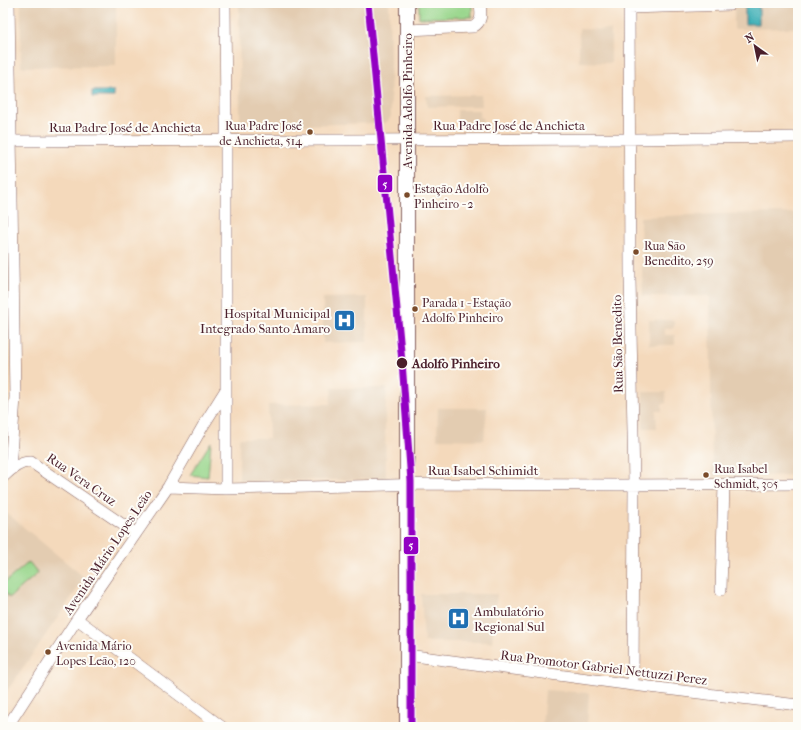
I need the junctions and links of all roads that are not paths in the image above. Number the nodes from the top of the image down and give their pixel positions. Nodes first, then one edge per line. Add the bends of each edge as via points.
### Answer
1 (9, 3) edge
2 (225, 3) edge
3 (408, 3) edge
4 (480, 3) edge
5 (629, 5) edge
6 (730, 5) dead end
7 (407, 30) junction
8 (798, 137) edge
9 (407, 139) junction
10 (628, 139) junction
11 (7, 141) edge
12 (226, 141) junction
13 (226, 390) junction
14 (7, 474) edge
15 (408, 484) junction
16 (634, 484) junction
17 (724, 484) junction
18 (798, 484) edge
19 (168, 487) junction
20 (226, 489) junction
21 (135, 533) junction
22 (721, 590) dead end
23 (77, 619) junction
24 (407, 654) junction
25 (633, 685) junction
26 (798, 705) edge
27 (7, 727) edge
28 (222, 727) edge
29 (407, 727) edge

1 - 11 street
2 - 12 street
3 - 7 main road, Avenida Adolfo Pinheiro
4 - 7 street via 481,18 473,27
5 - 6 street
5 - 10 street, Rua São Benedito
7 - 9 main road, Avenida Adolfo Pinheiro
8 - 10 street, Rua Padre José de Anchieta
9 - 10 street, Rua Padre José de Anchieta
9 - 12 street, Rua Padre José de Anchieta
9 - 15 main road, Avenida Adolfo Pinheiro
10 - 16 street, Rua São Benedito
11 - 12 street, Rua Padre José de Anchieta
11 - 14 street via 15,397
12 - 13 street
13 - 19 street, Avenida Mário Lopes Leão via 202,426
13 - 20 street
14 - 21 street, Rua Vera Cruz via 24,462 31,462
15 - 16 street, Rua Isabel Schimidt
15 - 20 street, Rua Isabel Schimidt
15 - 24 main road, Avenida Adolfo Pinheiro
16 - 17 street, Rua Isabel Schimidt
16 - 25 street, Rua São Benedito
17 - 18 street, Rua Isabel Schimidt
17 - 22 street
19 - 20 street, Rua Isabel Schimidt
19 - 21 street, Avenida Mário Lopes Leão
21 - 23 street, Avenida Mário Lopes Leão
23 - 27 street, Avenida Mário Lopes Leão
23 - 28 street
24 - 25 street, Rua Promotor Gabriel Nettuzzi Perez
24 - 29 main road, Avenida Adolfo Pinheiro
25 - 26 street, Rua Promotor Gabriel Nettuzzi Perez

